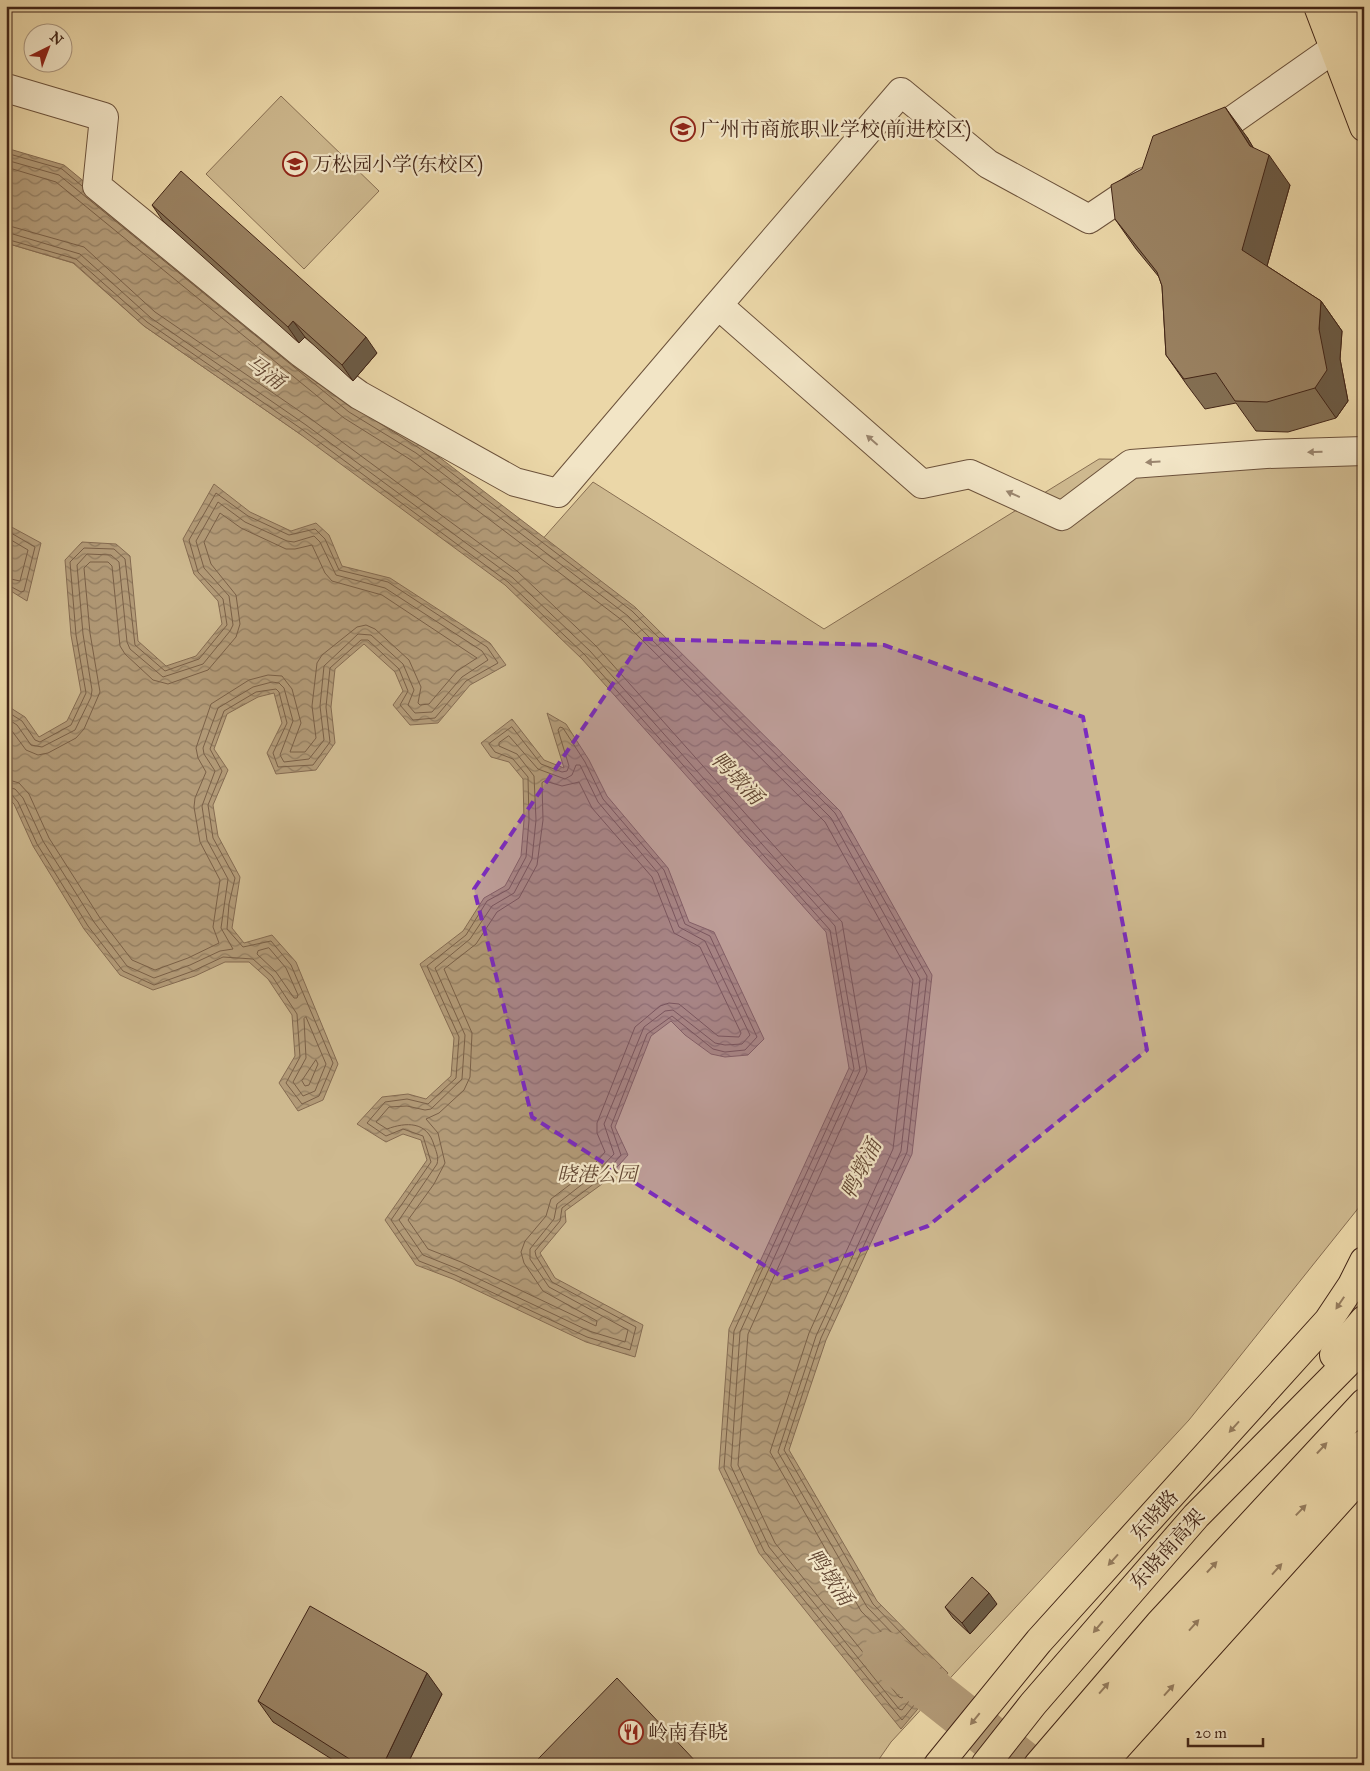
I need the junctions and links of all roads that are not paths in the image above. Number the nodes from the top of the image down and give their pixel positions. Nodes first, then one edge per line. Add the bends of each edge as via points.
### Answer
1 (1318, 6) edge
2 (1342, 6) edge
3 (1335, 48) junction
4 (1364, 62) edge
5 (6, 88) edge
6 (1364, 126) edge
7 (1186, 153) edge
8 (1162, 170) edge
9 (718, 305) junction
10 (1364, 450) edge
11 (1364, 1261) edge
12 (1364, 1320) edge
13 (1364, 1346) edge
14 (1364, 1404) edge
15 (1364, 1444) edge
16 (1364, 1473) edge
17 (1196, 1516) junction
18 (1110, 1761) edge
19 (938, 1765) edge
20 (985, 1765) edge
21 (1038, 1765) edge
22 (1068, 1765) edge

1 - 3 main road
2 - 4 main road
3 - 6 main road
3 - 7 street
5 - 9 street via 104,117 97,186 301,353 352,389 515,482 558,493
8 - 9 street via 1089,219 988,164 900,92
10 -> 9 street via 1132,464 1062,516 970,474 922,484
11 -> 19 main road, 东晓路 via 1352,1285 1322,1328 1039,1641
12 - 17 main road
13 - 17 main road, 东晓南高架
21 -> 14 main road via 1159,1624
22 -> 15 main road via 1256,1557
18 -> 16 main road
17 -> 20 main road, 东晓南高架 via 1033,1704

